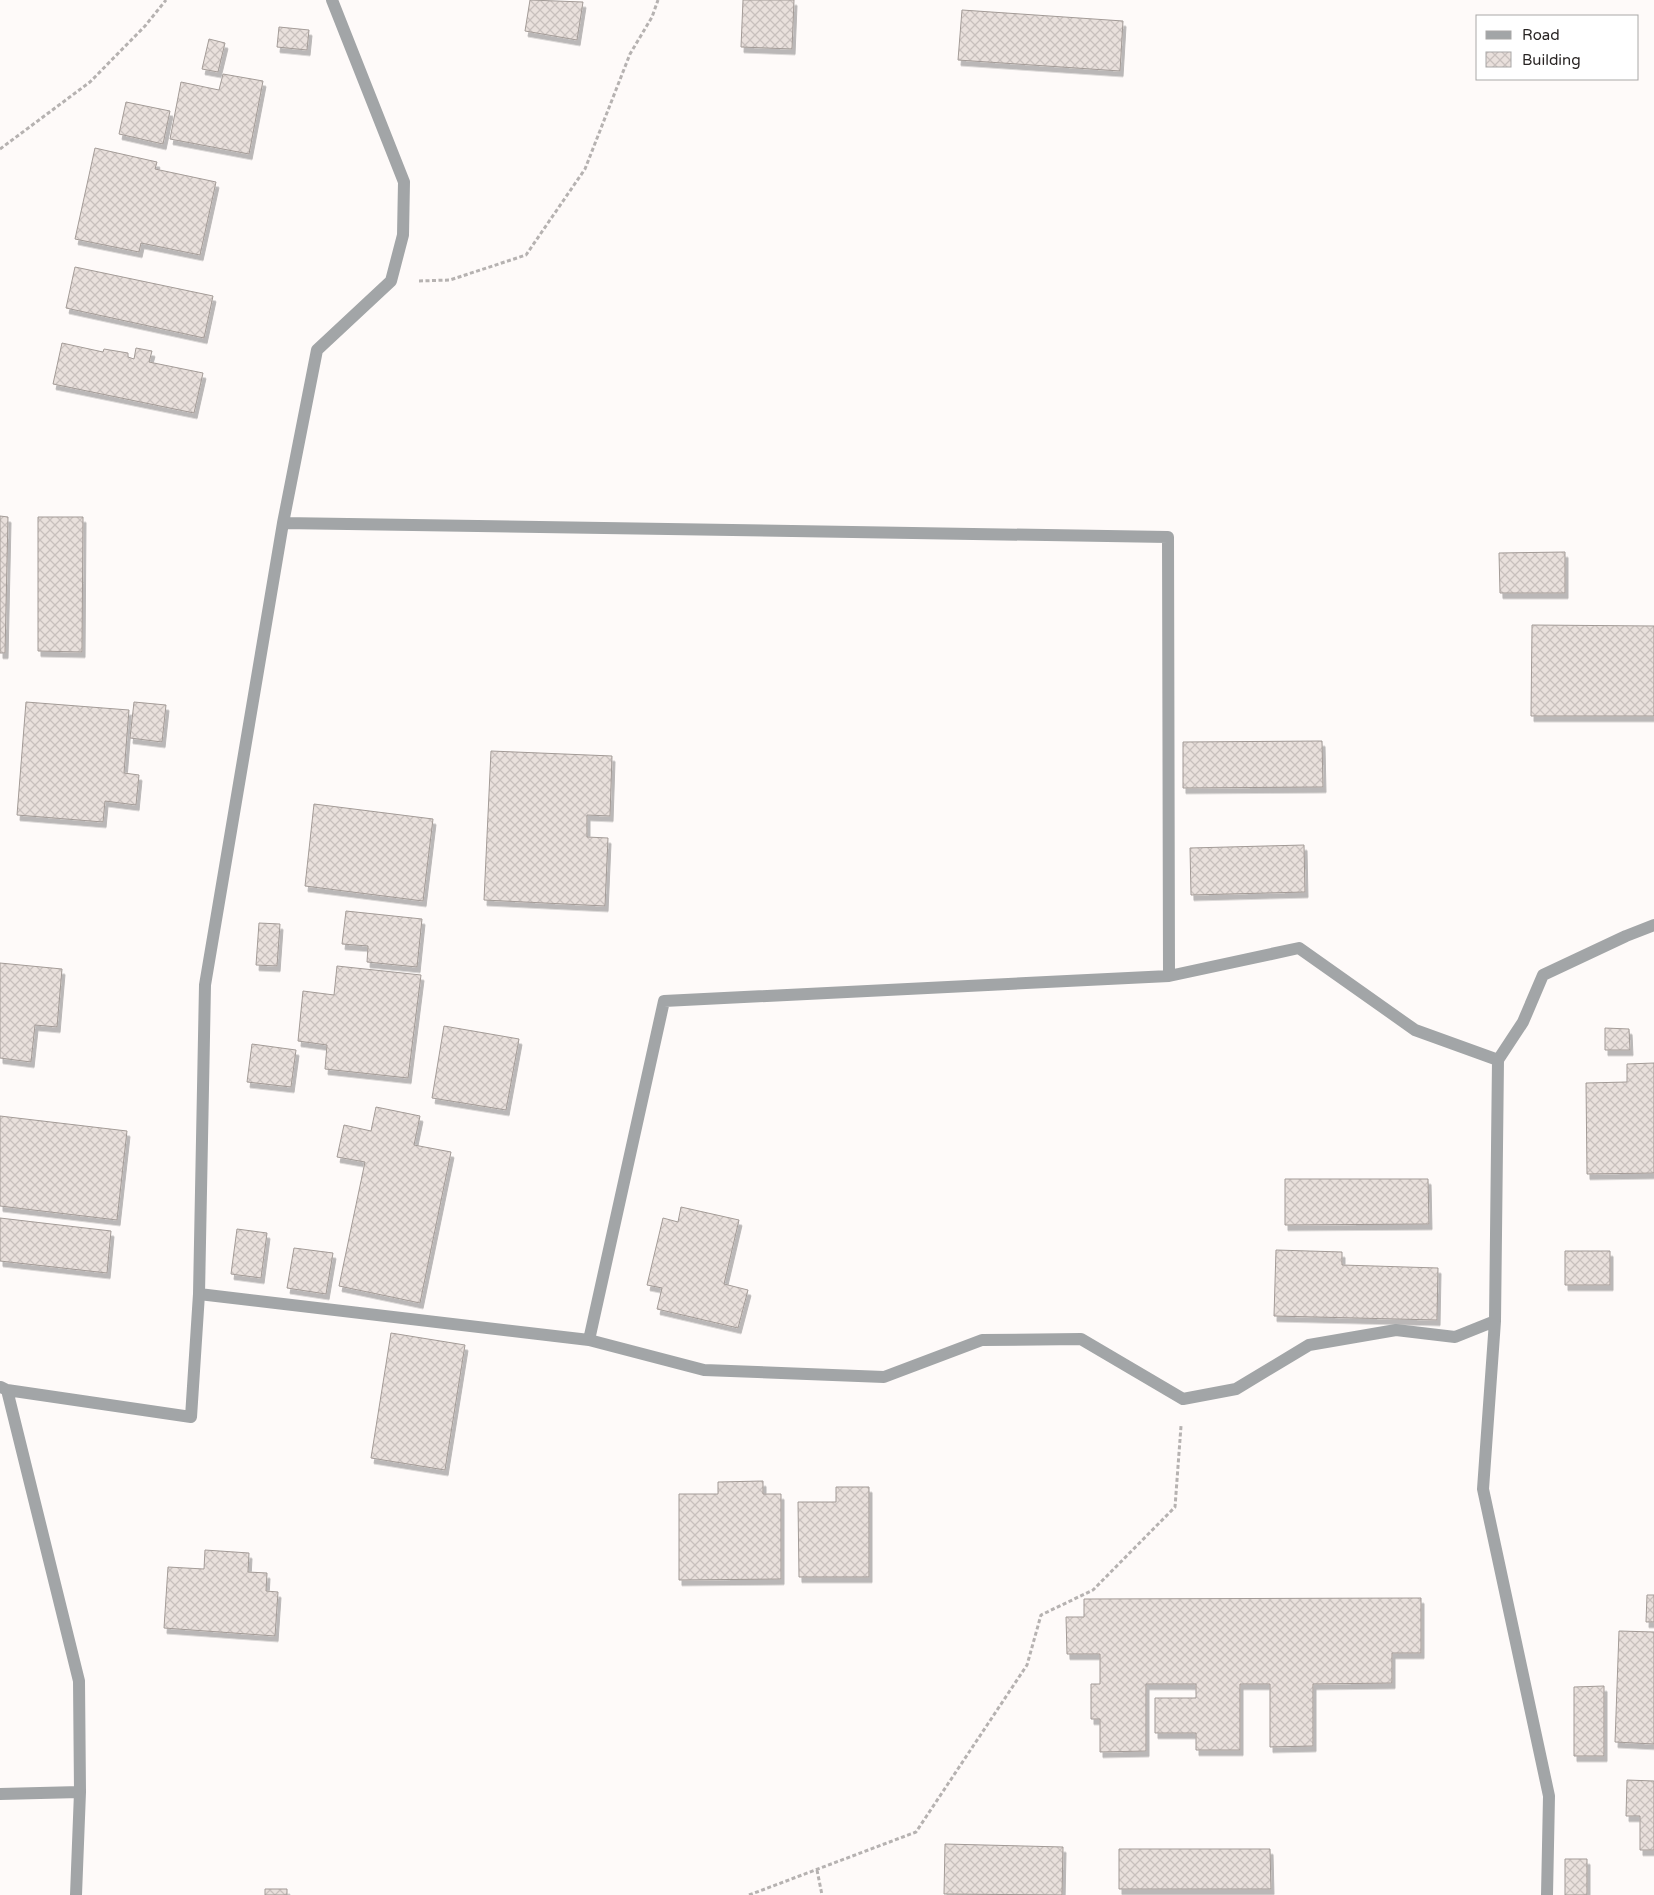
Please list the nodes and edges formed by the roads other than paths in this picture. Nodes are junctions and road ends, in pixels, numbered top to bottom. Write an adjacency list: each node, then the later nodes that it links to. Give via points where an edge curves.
1 (332, 0): 2 (street, via 404,182 403,235 391,281 317,350)
2 (283, 523): 4 (street, via 1168,537); 6 (street, via 204,985)
3 (1654, 925): 5 (street, via 1544,975 1523,1022)
4 (1169, 976): 5 (street, via 1299,948 1415,1030); 8 (street, via 664,1001)
5 (1498, 1060): 7 (street)
6 (200, 1294): 8 (street); 9 (street, via 191,1417)
7 (1495, 1321): 8 (street, via 1455,1337 1396,1330 1309,1345 1236,1390 1183,1399 1081,1340 982,1340 884,1377 704,1370); 13 (street, via 1483,1488 1550,1796)
8 (589, 1340)
9 (3, 1388): 10 (street, via 79,1681)
10 (80, 1792): 11 (street); 12 (street)
11 (0, 1794)
12 (76, 1895)
13 (1547, 1895)

